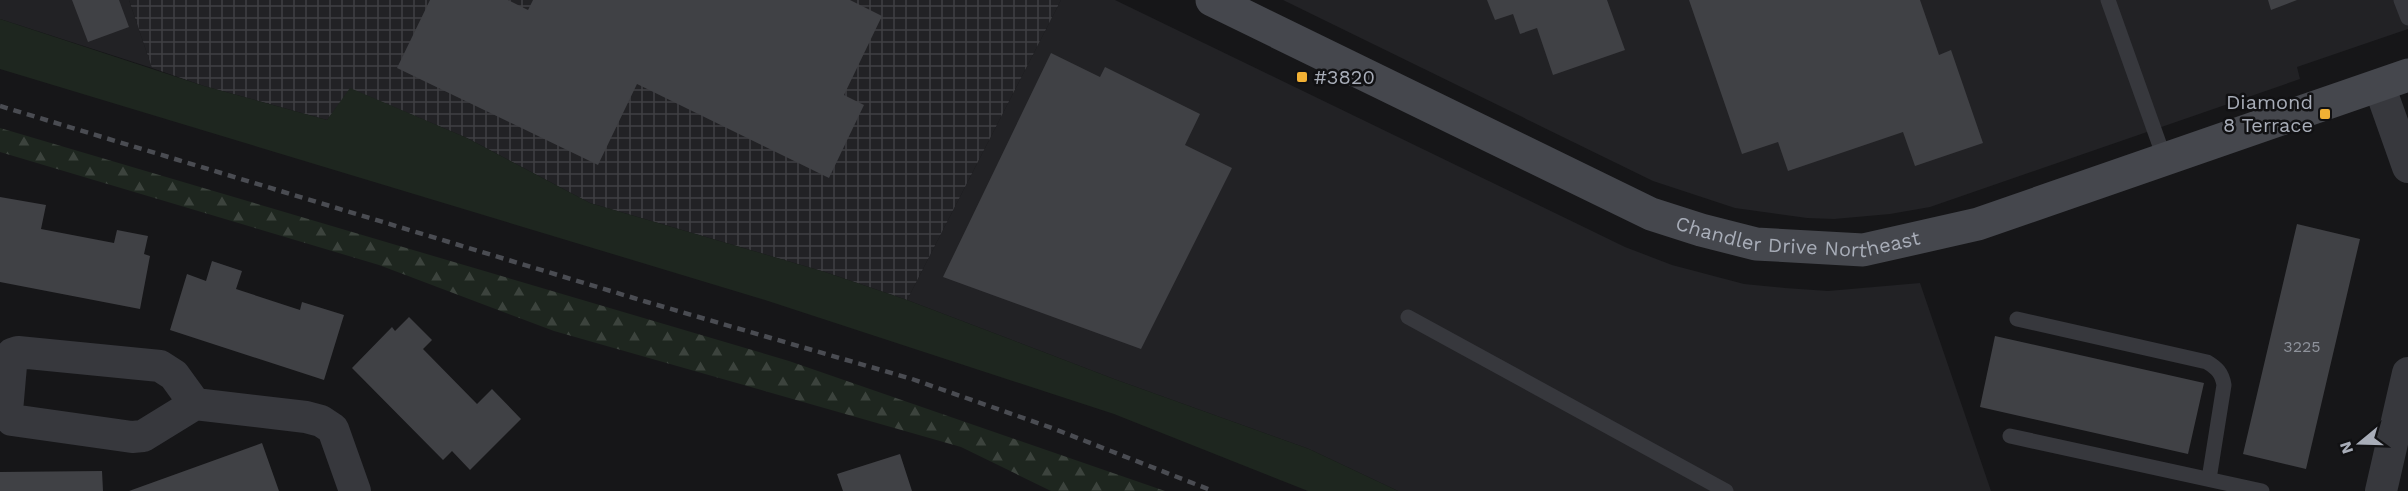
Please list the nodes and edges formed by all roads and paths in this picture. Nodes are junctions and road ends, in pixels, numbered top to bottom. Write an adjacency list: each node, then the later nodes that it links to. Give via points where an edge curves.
1 (1212, 0): 6 (street, Chandler Drive Northeast, via 1651,214 1756,244 1863,250 1917,239 1978,224)
2 (2108, 0): 6 (lane)
3 (2401, 0): 4 (lane)
4 (2408, 18)
5 (2393, 80): 6 (street, Chandler Drive Northeast); 7 (street)
6 (2165, 160)
7 (2408, 167)
8 (1408, 317): 15 (lane)
9 (2017, 319): 13 (lane, via 2215,367 2224,385)
10 (2408, 373): 17 (street)
11 (195, 404): 11 (street, via 174,375 160,366 12,354 7,411 12,420 132,437 143,436); 14 (street, via 321,421 333,429)
12 (2010, 436): 13 (lane)
13 (2209, 479): 16 (lane)
14 (355, 491)
15 (1726, 491)
16 (2262, 491)
17 (2381, 491)

